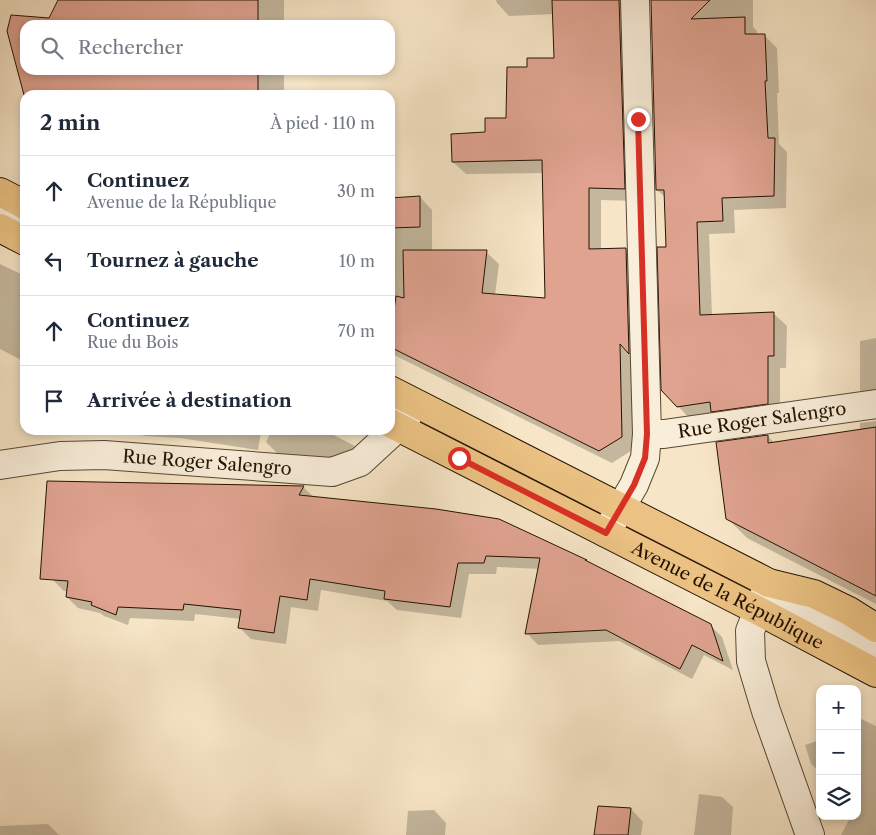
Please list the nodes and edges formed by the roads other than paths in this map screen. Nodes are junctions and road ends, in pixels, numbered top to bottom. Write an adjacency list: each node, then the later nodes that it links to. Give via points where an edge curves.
1 (635, 0): 13 (street)
2 (0, 192): 3 (main road)
3 (20, 202)
4 (20, 220): 5 (street)
5 (0, 222)
6 (0, 228): 7 (main road)
7 (20, 238)
8 (395, 393): 9 (main road, Avenue de la République)
9 (416, 404): 11 (street, Rue Roger Salengro); 16 (main road, Avenue de la République)
10 (876, 404): 13 (street, Rue Roger Salengro)
11 (395, 422)
12 (395, 425): 17 (main road, Avenue de la République)
13 (647, 434): 16 (street, via 645,458)
14 (383, 435): 15 (street, Rue Roger Salengro, via 360,462 332,472 104,454 60,456)
15 (0, 465)
16 (621, 508): 17 (street); 18 (main road, Avenue de la République)
17 (606, 533): 19 (main road, Avenue de la République)
18 (769, 583): 19 (street); 20 (main road, Avenue de la République, via 814,594); 21 (street, via 800,614)
19 (757, 610): 22 (main road, Avenue de la République); 23 (street, via 750,630 751,661)
20 (876, 628)
21 (876, 653)
22 (876, 673)
23 (810, 835)

